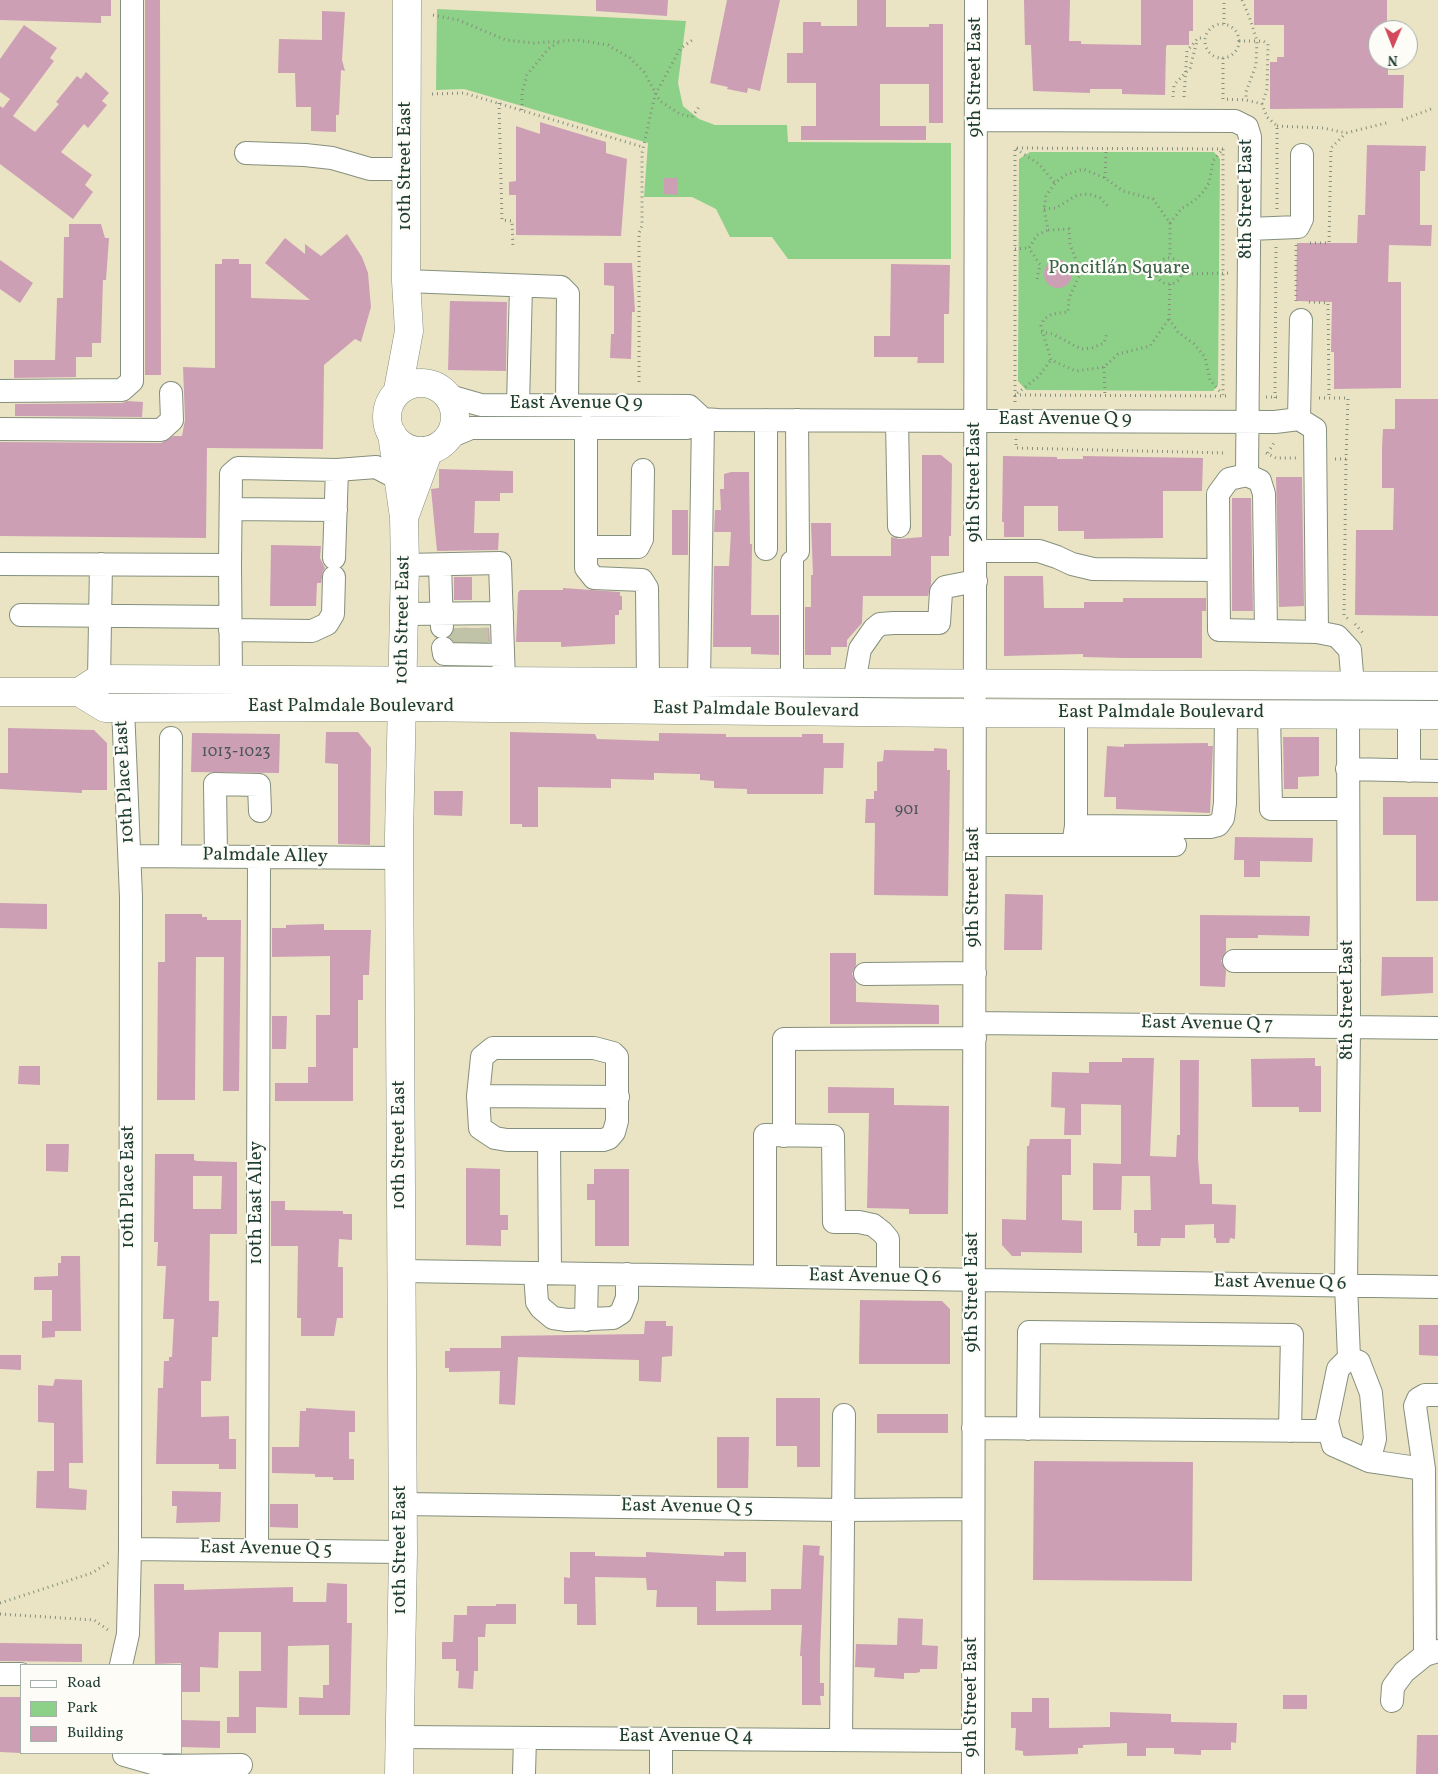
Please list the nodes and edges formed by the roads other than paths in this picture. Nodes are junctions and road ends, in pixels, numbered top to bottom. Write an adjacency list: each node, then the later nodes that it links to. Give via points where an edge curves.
1 (132, 0): 15 (street, via 132,381 122,390)
2 (407, 0): 7 (main road, 10th Street East)
3 (976, 0): 4 (street, 9th Street East)
4 (977, 120): 8 (street, 8th Street East, via 1236,121 1247,127 1250,137); 24 (street, 9th Street East)
5 (246, 153): 7 (street, via 304,155 332,158 370,169)
6 (1302, 156): 8 (street, via 1302,219 1298,227)
7 (406, 169): 9 (main road, 10th Street East)
8 (1249, 229): 25 (street, 8th Street East)
9 (406, 281): 10 (street); 12 (main road, 10th Street East)
10 (521, 286): 17 (street, via 562,287 568,294); 18 (street)
11 (1302, 320): 20 (street)
12 (409, 331): 13 (main road, 10th Street East); 14 (main road, 10th Street East)
13 (398, 390): 14 (main road, via 420,383); 28 (main road, via 388,412)
14 (439, 390): 18 (street, East Avenue Q 9, via 481,404); 29 (main road, via 454,408 455,419)
15 (0, 391)
16 (171, 393): 27 (street, via 172,420 162,430)
17 (567, 404): 18 (street, East Avenue Q 9); 19 (street, East Avenue Q 9, via 689,406)
18 (518, 405)
19 (703, 418): 21 (street, East Avenue Q 9); 26 (street, East Avenue Q 9, via 688,428); 61 (street)
20 (1299, 418): 25 (street, East Avenue Q 9); 54 (street, via 1315,429)
21 (766, 420): 22 (street, East Avenue Q 9); 39 (street)
22 (797, 420): 23 (street, East Avenue Q 9); 62 (street)
23 (897, 421): 24 (street, East Avenue Q 9); 37 (street)
24 (976, 421): 25 (street, East Avenue Q 9); 40 (street, 9th Street East)
25 (1247, 422): 30 (street, 8th Street East)
26 (586, 427): 29 (street, East Avenue Q 9, via 472,428); 38 (street)
27 (0, 429)
28 (392, 434): 29 (main road, via 409,448); 33 (main road, 10th Street East)
29 (438, 444): 36 (main road, 10th Street East)
30 (1247, 464): 46 (street, via 1228,479 1218,494); 53 (street, via 1260,481 1264,494)
31 (337, 470): 33 (street, via 376,468); 34 (street, via 238,468 231,474); 35 (street)
32 (642, 470): 38 (street, via 642,539 638,546)
33 (397, 478): 36 (main road, 10th Street East)
34 (231, 510): 35 (street); 43 (street)
35 (336, 510): 52 (street, via 333,614 327,624 312,631)
36 (404, 517): 45 (main road, 10th Street East)
37 (899, 526)
38 (586, 547): 60 (street, via 586,568 594,578 642,580 647,588)
39 (766, 549)
40 (976, 551): 46 (street, via 1039,552 1094,568); 47 (street, 9th Street East)
41 (0, 564): 42 (street)
42 (101, 564): 43 (street); 51 (street)
43 (230, 565): 52 (street)
44 (440, 565): 45 (street); 48 (street, via 500,563); 55 (street)
45 (405, 566): 49 (main road, 10th Street East)
46 (1218, 570): 53 (street, via 1219,630)
47 (976, 581): 63 (street, via 945,587 941,592 939,623 880,624 874,629 860,649); 65 (street, 9th Street East)
48 (502, 613): 55 (street); 56 (street)
49 (405, 614): 55 (street); 58 (main road, 10th Street East)
50 (22, 615): 51 (street)
51 (102, 615): 52 (street); 64 (street)
52 (230, 624): 57 (street)
53 (1266, 630): 54 (street)
54 (1317, 632): 66 (street, via 1337,636 1350,650)
55 (460, 634): 56 (street); 59 (street)
56 (503, 668): 59 (main road, East Palmdale Boulevard); 60 (main road, East Palmdale Boulevard)
57 (231, 679): 58 (main road, East Palmdale Boulevard); 64 (main road, East Palmdale Boulevard)
58 (404, 679): 59 (main road, East Palmdale Boulevard); 69 (main road, 10th Street East)
59 (459, 681)
60 (648, 681): 61 (main road, East Palmdale Boulevard)
61 (699, 681): 62 (main road, East Palmdale Boulevard)
62 (792, 683): 63 (main road, East Palmdale Boulevard)
63 (854, 684): 65 (main road, East Palmdale Boulevard)
64 (89, 685): 68 (main road, East Palmdale Boulevard); 70 (main road, East Palmdale Boulevard, via 105,708)
65 (977, 685): 66 (main road, East Palmdale Boulevard); 71 (street, 9th Street East)
66 (1353, 686): 67 (main road, East Palmdale Boulevard)
67 (1438, 686)
68 (0, 692)
69 (403, 707): 70 (main road, East Palmdale Boulevard); 71 (main road, East Palmdale Boulevard); 91 (main road, 10th Street East)
70 (123, 708): 87 (street, 10th Place East)
71 (976, 713): 72 (main road, East Palmdale Boulevard); 85 (street, 9th Street East)
72 (1076, 714): 73 (main road, East Palmdale Boulevard); 84 (street)
73 (1226, 714): 74 (main road, East Palmdale Boulevard); 84 (street, via 1223,818 1218,825)
74 (1269, 714): 75 (main road, East Palmdale Boulevard); 82 (street, via 1271,809)
75 (1348, 714): 76 (main road, East Palmdale Boulevard); 79 (street, 8th Street East)
76 (1409, 714): 77 (main road, East Palmdale Boulevard); 80 (street)
77 (1438, 715)
78 (171, 738): 88 (street)
79 (1347, 769): 80 (street); 82 (street, 8th Street East)
80 (1409, 771): 81 (street)
81 (1438, 771)
82 (1347, 809): 93 (street, 8th Street East)
83 (260, 811): 89 (street, via 260,785 216,784)
84 (1074, 836): 85 (street); 86 (street)
85 (976, 845): 95 (street, 9th Street East)
86 (1174, 845)
87 (130, 856): 88 (street, Palmdale Alley); 126 (street, 10th Place East)
88 (170, 856): 89 (street, Palmdale Alley)
89 (216, 856): 90 (street, Palmdale Alley)
90 (259, 857): 91 (street, Palmdale Alley); 127 (street, 10th East Alley)
91 (400, 858): 103 (main road, 10th Street East)
92 (1234, 961): 93 (street)
93 (1349, 961): 96 (street, 8th Street East)
94 (865, 974): 95 (street)
95 (975, 974): 98 (street, 9th Street East)
96 (1349, 1027): 97 (street, East Avenue Q 7); 98 (street, East Avenue Q 7); 110 (street, 8th Street East)
97 (1438, 1028)
98 (975, 1031): 101 (street, East Avenue Q 7, via 784,1039); 109 (street, 9th Street East)
99 (478, 1096): 100 (street); 100 (street, via 482,1057 494,1048 594,1048 613,1052 616,1057); 102 (street, via 479,1123 485,1134 507,1140)
100 (618, 1097): 102 (street, via 617,1121 610,1138)
101 (784, 1136): 107 (street, via 765,1136); 108 (street, via 833,1136 834,1222 859,1222 873,1225 882,1232 888,1239)
102 (548, 1140): 104 (street)
103 (402, 1272): 104 (street, East Avenue Q 6); 122 (main road, 10th Street East)
104 (542, 1273): 105 (street, East Avenue Q 6); 112 (street, via 537,1302 547,1316)
105 (587, 1274): 106 (street, East Avenue Q 6); 112 (street)
106 (627, 1274): 107 (street, East Avenue Q 6); 112 (street, via 627,1298 621,1313 613,1318)
107 (765, 1276): 108 (street, East Avenue Q 6)
108 (888, 1278): 109 (street, East Avenue Q 6)
109 (974, 1280): 110 (street, East Avenue Q 6); 116 (street, 9th Street East)
110 (1346, 1285): 111 (street, East Avenue Q 6); 113 (street, 8th Street East)
111 (1438, 1287)
112 (586, 1320)
113 (1349, 1358): 119 (street, via 1338,1369 1327,1422); 120 (street, via 1359,1362 1371,1393 1375,1439)
114 (1438, 1395): 121 (street, via 1418,1398 1416,1406)
115 (844, 1415): 124 (street)
116 (973, 1428): 117 (street); 123 (street, 9th Street East)
117 (1028, 1428): 118 (street); 118 (street, via 1028,1332 1292,1335)
118 (1290, 1431): 119 (street)
119 (1329, 1431): 120 (street, via 1334,1444)
120 (1369, 1461): 121 (street)
121 (1424, 1469): 125 (street)
122 (402, 1504): 124 (street, East Avenue Q 5); 128 (main road, 10th Street East)
123 (973, 1509): 124 (street, East Avenue Q 5); 138 (street, 9th Street East)
124 (843, 1510): 137 (street)
125 (1432, 1533): 129 (street)
126 (130, 1549): 127 (street, East Avenue Q 5); 130 (street, 10th Place East, via 126,1642)
127 (257, 1550): 128 (street, East Avenue Q 5)
128 (403, 1552): 134 (main road, 10th Street East)
129 (1431, 1653): 133 (street, via 1404,1672 1394,1687)
130 (121, 1664)
131 (0, 1674): 132 (street)
132 (20, 1674)
133 (1392, 1701)
134 (399, 1737): 135 (street, East Avenue Q 4); 142 (main road, 10th Street East)
135 (525, 1738): 136 (street, East Avenue Q 4); 143 (street)
136 (654, 1738): 137 (street, East Avenue Q 4); 144 (street); 145 (street)
137 (841, 1738): 138 (street, East Avenue Q 4)
138 (973, 1741): 146 (street, 9th Street East)
139 (124, 1760): 141 (street)
140 (241, 1765): 141 (street)
141 (154, 1770)
142 (399, 1774)
143 (524, 1774)
144 (647, 1774)
145 (661, 1774)
146 (974, 1774)

